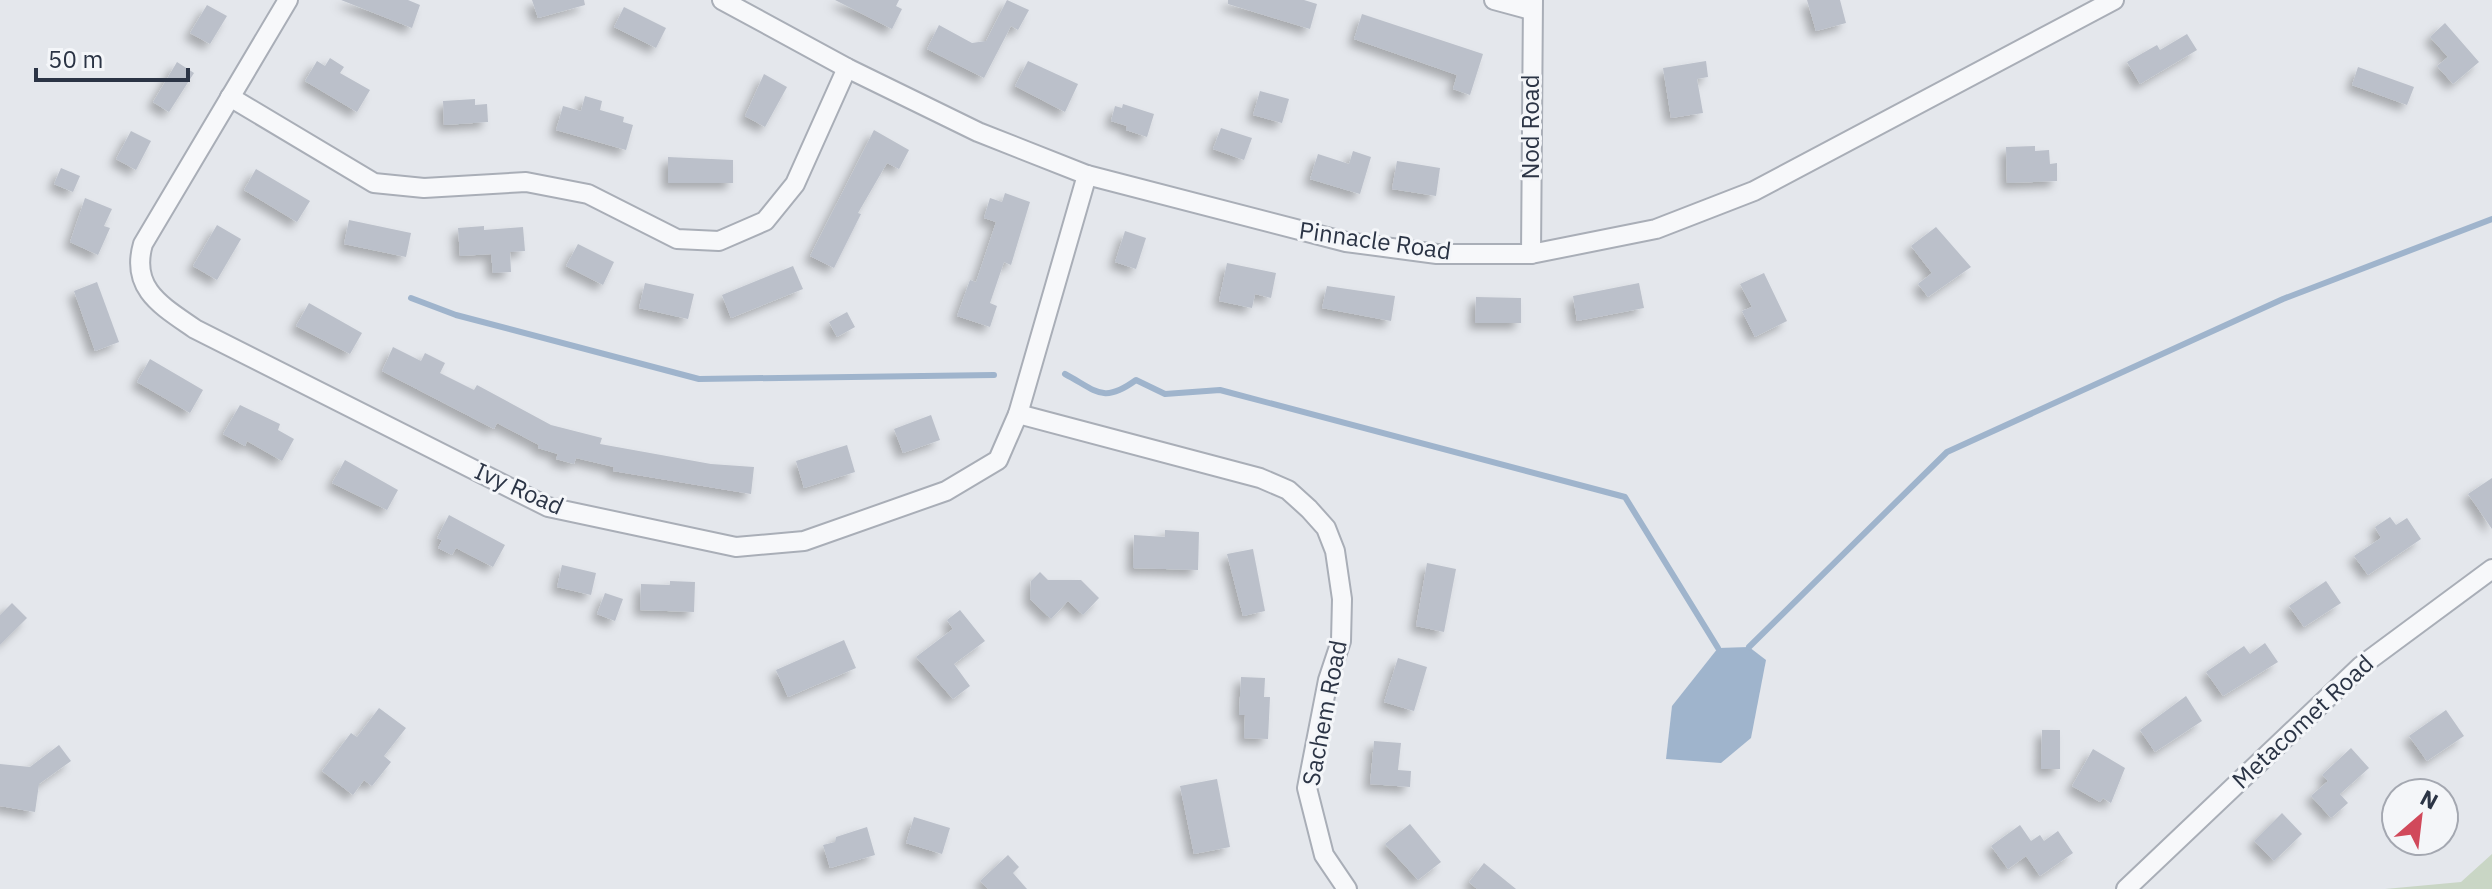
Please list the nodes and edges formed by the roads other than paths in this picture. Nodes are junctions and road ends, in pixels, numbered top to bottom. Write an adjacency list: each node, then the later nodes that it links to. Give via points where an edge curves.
1 (288, 0): 7 (street, Ivy Road)
2 (722, 0): 6 (street, Pinnacle Road)
3 (1494, 0): 5 (street)
4 (2114, 0): 9 (street, Pinnacle Road, via 1754,191 1656,229)
5 (1532, 5): 9 (street, Nod Road)
6 (847, 68): 7 (street, via 795,184 765,221 719,241 677,239 588,194 526,182 424,188 374,183); 8 (street, Pinnacle Road, via 978,132)
7 (230, 97): 10 (street, Ivy Road, via 143,244 140,279 151,294 195,329 548,507 736,547 804,541 946,491 998,460)
8 (1087, 175): 9 (street, Pinnacle Road, via 1346,242 1437,254); 10 (street, Ivy Road)
9 (1531, 254)
10 (1018, 414): 12 (street, Sachem Road, via 1260,478 1288,490 1326,528 1342,599 1341,641 1307,788 1324,855)
11 (2492, 569): 13 (street, Metacomet Road, via 2361,666)
12 (1347, 889)
13 (2126, 889)

